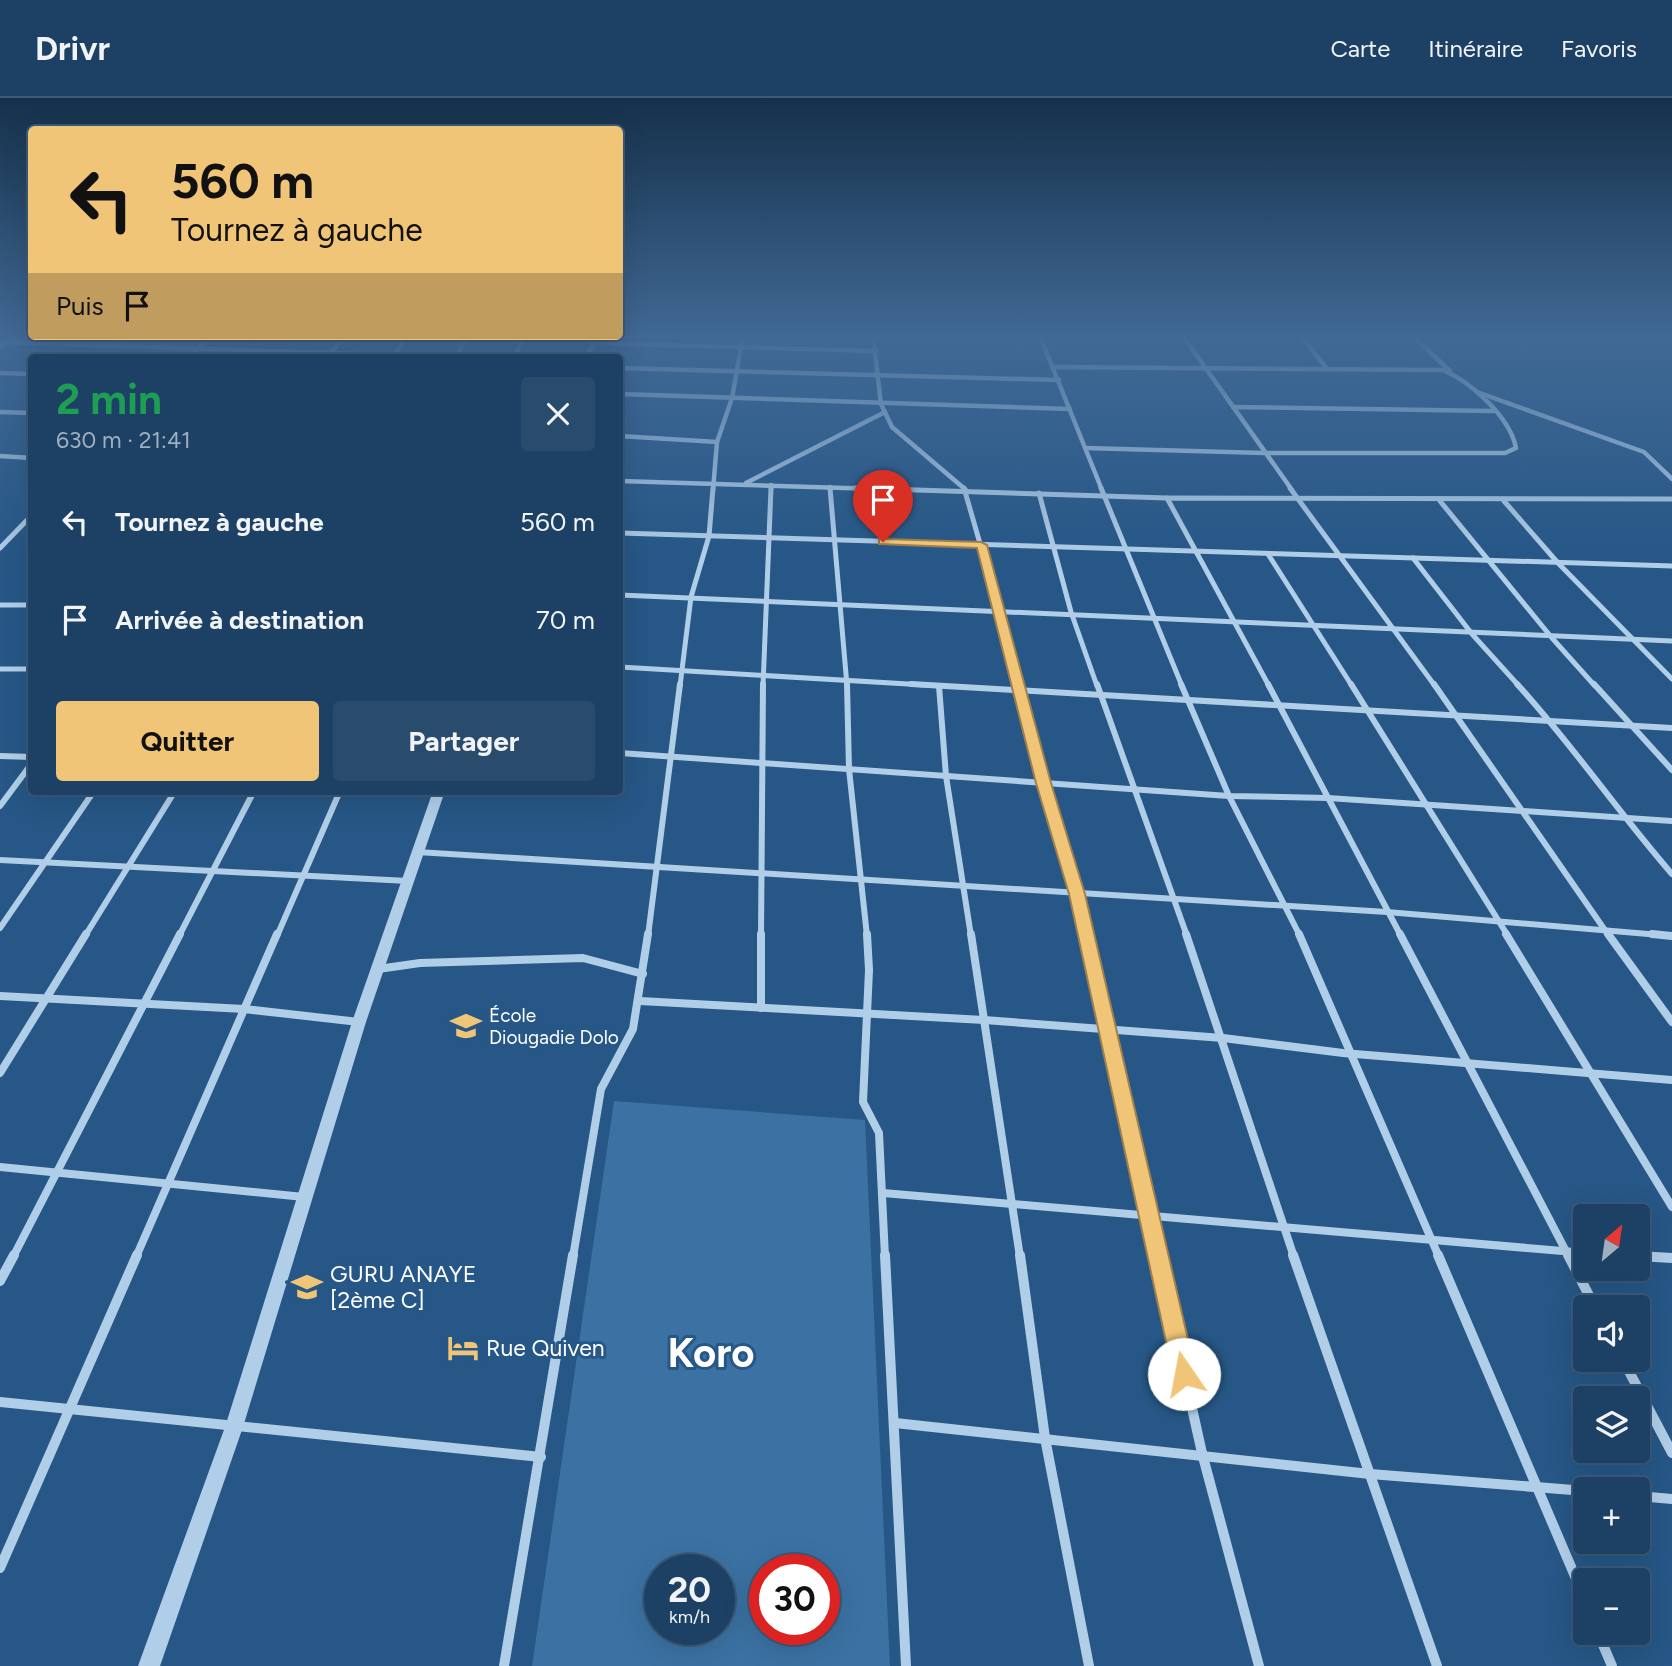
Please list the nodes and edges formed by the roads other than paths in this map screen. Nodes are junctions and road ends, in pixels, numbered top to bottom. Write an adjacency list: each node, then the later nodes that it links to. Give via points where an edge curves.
1 (728, 409): 12 (street)
2 (881, 409): 20 (street)
3 (884, 409): 23 (street, via 892,427)
4 (1070, 409): 13 (street)
5 (1235, 409): 14 (street)
6 (1375, 409): 8 (street)
7 (1524, 409): 17 (street, via 1644,452)
8 (1494, 411): 14 (street, via 1517,442 1511,451)
9 (0, 412): 10 (street)
10 (28, 413)
11 (623, 436): 12 (street)
12 (717, 442): 19 (street)
13 (1086, 448): 14 (street); 25 (street)
14 (1265, 453): 27 (street)
15 (0, 456): 16 (street)
16 (28, 458)
17 (1672, 479)
18 (623, 481): 19 (street)
19 (715, 485): 20 (street); 33 (street)
20 (743, 485): 21 (street)
21 (771, 485): 22 (street); 34 (street)
22 (830, 487): 23 (street); 35 (street)
23 (967, 491): 24 (street); 36 (street)
24 (1039, 493): 25 (street); 38 (street)
25 (1104, 496): 26 (street); 39 (street)
26 (1167, 498): 27 (street); 40 (street)
27 (1298, 499): 29 (street); 42 (street)
28 (1672, 499): 30 (street)
29 (1440, 501): 30 (street); 44 (street)
30 (1504, 501): 45 (street)
31 (28, 519): 37 (street)
32 (623, 533): 33 (street)
33 (709, 536): 34 (street); 48 (street)
34 (767, 538): 35 (street); 49 (street)
35 (834, 540): 36 (street); 50 (street)
36 (981, 545): 38 (street); 53 (street)
37 (0, 548)
38 (1054, 548): 39 (street); 54 (street)
39 (1125, 550): 40 (street); 55 (street)
40 (1197, 552): 41 (street); 56 (street)
41 (1268, 554): 42 (street); 57 (street)
42 (1338, 556): 43 (street); 58 (street)
43 (1413, 558): 44 (street); 59 (street)
44 (1489, 560): 45 (street); 60 (street)
45 (1558, 563): 46 (street); 61 (street)
46 (1672, 566)
47 (623, 595): 48 (street)
48 (691, 597): 49 (street); 65 (street)
49 (766, 600): 50 (street); 67 (street)
50 (840, 603): 53 (street); 68 (street)
51 (0, 605): 52 (street)
52 (28, 605)
53 (998, 611): 54 (street); 71 (street)
54 (1071, 612): 55 (street); 72 (street)
55 (1152, 615): 56 (street); 73 (street)
56 (1233, 619): 57 (street); 74 (street)
57 (1311, 624): 58 (street); 75 (street)
58 (1393, 629): 59 (street); 76 (street)
59 (1472, 634): 60 (street); 77 (street)
60 (1552, 638): 61 (street); 78 (street)
61 (1632, 640): 62 (street); 69 (street)
62 (1672, 641)
63 (623, 667): 65 (street)
64 (0, 669): 66 (street)
65 (682, 669): 67 (street); 82 (street)
66 (28, 670)
67 (763, 675): 68 (street); 84 (street)
68 (847, 680): 70 (street); 86 (street)
69 (1672, 680)
70 (939, 686): 71 (street); 88 (street)
71 (1022, 691): 72 (street); 89 (street)
72 (1102, 695): 73 (street); 90 (street)
73 (1188, 699): 74 (street); 96 (street)
74 (1279, 703): 75 (street); 97 (street)
75 (1365, 708): 76 (street); 99 (street)
76 (1457, 715): 77 (street); 100 (street)
77 (1550, 720): 78 (street); 101 (street)
78 (1631, 725): 79 (street); 87 (street)
79 (1672, 728)
80 (623, 752): 82 (street)
81 (0, 756): 83 (street)
82 (670, 756): 84 (street); 106 (street)
83 (28, 757)
84 (764, 762): 86 (street); 109 (street)
85 (28, 768): 98 (street)
86 (849, 769): 88 (street); 112 (street)
87 (1672, 770)
88 (946, 776): 89 (street); 114 (street)
89 (1044, 783): 90 (street); 115 (street)
90 (1136, 789): 96 (street); 116 (street)
91 (91, 795): 105 (street)
92 (173, 795): 107 (street)
93 (252, 795): 108 (street)
94 (338, 795): 111 (street)
95 (438, 795): 103 (street)
96 (1229, 796): 97 (street); 117 (street)
97 (1328, 798): 99 (street); 118 (street)
98 (0, 806)
99 (1428, 806): 100 (street); 119 (street)
100 (1521, 810): 101 (street); 121 (street)
101 (1623, 818): 102 (street); 110 (street)
102 (1672, 821)
103 (417, 852): 106 (street); 113 (street)
104 (0, 860): 105 (street)
105 (46, 863): 107 (street); 120 (street)
106 (657, 865): 109 (street); 124 (street)
107 (130, 868): 108 (street); 126 (street)
108 (211, 872): 111 (street); 128 (street)
109 (761, 872): 112 (street); 129 (street)
110 (1672, 874)
111 (302, 876): 113 (street); 130 (street)
112 (863, 879): 114 (street); 131 (street)
113 (408, 881): 123 (street)
114 (964, 887): 115 (street); 132 (street)
115 (1077, 894): 116 (street); 135 (street)
116 (1175, 900): 117 (street); 136 (street)
117 (1287, 907): 118 (street); 137 (street)
118 (1387, 912): 119 (street); 138 (street)
119 (1497, 922): 121 (street); 140 (street)
120 (0, 928)
121 (1606, 932): 122 (street); 134 (street)
122 (1672, 936)
123 (377, 969): 124 (street, via 420,963 583,958); 133 (street)
124 (643, 974): 127 (street)
125 (0, 996): 126 (street)
126 (43, 999): 128 (street); 139 (street)
127 (640, 1001): 129 (street); 166 (street, via 633,1029 601,1089)
128 (142, 1006): 130 (street); 143 (street)
129 (761, 1008): 131 (street)
130 (244, 1009): 133 (street); 144 (street)
131 (869, 1013): 132 (street); 145 (street, via 863,1102 879,1133)
132 (984, 1020): 135 (street); 147 (street)
133 (359, 1022): 146 (street)
134 (1672, 1022)
135 (1108, 1032): 136 (street); 149 (street)
136 (1223, 1038): 137 (street); 150 (street)
137 (1352, 1054): 138 (street); 151 (street)
138 (1466, 1062): 140 (street); 152 (street)
139 (0, 1073)
140 (1593, 1074): 141 (street); 148 (street)
141 (1672, 1080)
142 (0, 1167): 143 (street)
143 (57, 1171): 144 (street); 156 (street)
144 (166, 1185): 146 (street); 160 (street)
145 (883, 1193): 147 (street); 161 (street)
146 (305, 1197): 162 (street)
147 (1013, 1205): 149 (street); 163 (street)
148 (1672, 1207)
149 (1149, 1214): 150 (street); 164 (street)
150 (1284, 1228): 151 (street); 167 (street)
151 (1431, 1240): 152 (street); 168 (street)
152 (1566, 1252): 153 (street); 157 (street)
153 (1573, 1252)
154 (1650, 1257): 155 (street)
155 (1672, 1258)
156 (0, 1282)
157 (1589, 1295)
158 (1629, 1372): 165 (street)
159 (0, 1402): 160 (street)
160 (70, 1411): 162 (street); 172 (street)
161 (895, 1423): 163 (street); 177 (street)
162 (234, 1427): 166 (street); 175 (street)
163 (1045, 1438): 164 (street); 178 (street)
164 (1202, 1453): 167 (street); 179 (street)
165 (1672, 1453)
166 (541, 1457): 176 (street)
167 (1370, 1474): 168 (street); 180 (street)
168 (1538, 1487): 169 (street); 173 (street)
169 (1573, 1490)
170 (1650, 1497): 171 (street)
171 (1672, 1499)
172 (0, 1568)
173 (1573, 1571)
174 (1603, 1645): 181 (street)
175 (149, 1666)
176 (504, 1666)
177 (906, 1666)
178 (1089, 1666)
179 (1259, 1666)
180 (1437, 1666)
181 (1612, 1666)

